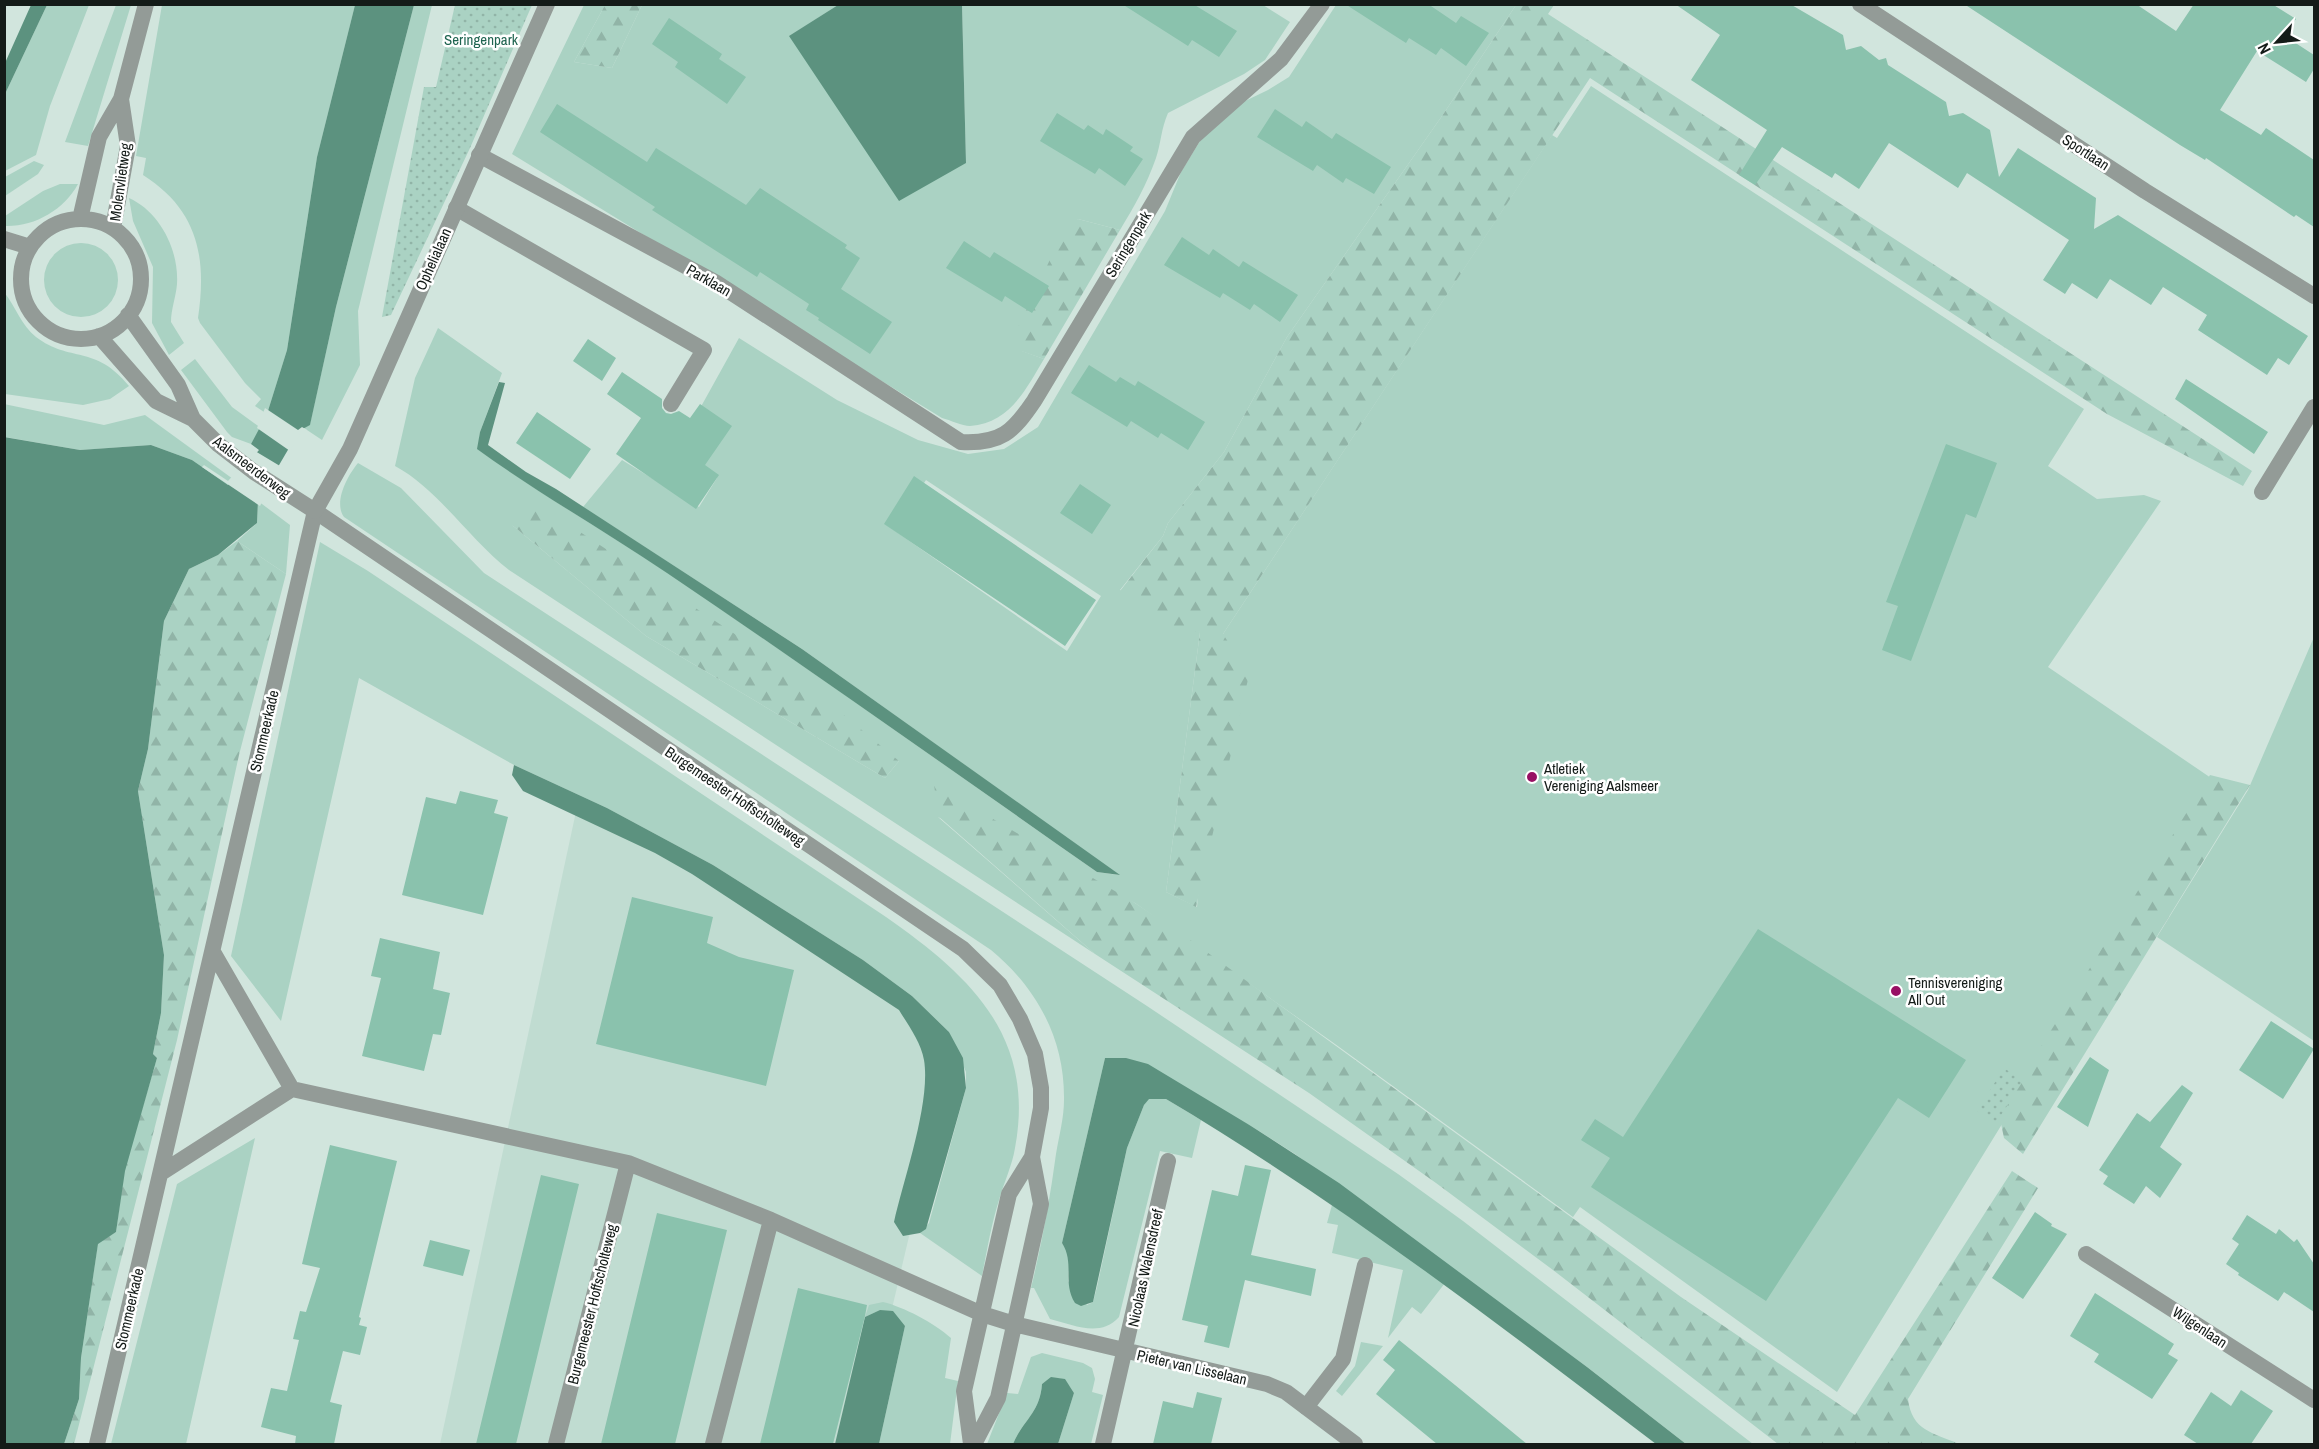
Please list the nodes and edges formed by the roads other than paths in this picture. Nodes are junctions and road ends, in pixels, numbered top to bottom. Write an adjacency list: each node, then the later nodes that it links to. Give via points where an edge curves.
1 (146, 4): 5 (street, Molenvlietweg)
2 (547, 4): 6 (street, Ophelialaan)
3 (1322, 4): 20 (street, Seringenpark, via 1281,59 1193,137 1022,419 1002,438 982,443 962,442)
4 (1860, 4): 14 (street, Sportlaan, via 2145,191)
5 (121, 99): 8 (street, Molenvlietweg, via 99,137); 9 (street, Molenvlietweg, via 128,146)
6 (479, 155): 7 (street, Ophelialaan); 20 (street, Parklaan, via 715,282)
7 (456, 208): 17 (street, via 704,350); 22 (street, Ophelialaan, via 350,449)
8 (80, 219): 9 (street); 11 (street, via 51,226)
9 (113, 228): 15 (street, via 132,249 140,275 140,290)
10 (4, 239): 11 (street)
11 (30, 247): 13 (street)
12 (4, 270): 13 (street)
13 (21, 276): 16 (street, via 28,308 45,326 67,337)
14 (2314, 296)
15 (128, 315): 16 (street); 19 (street, Aalsmeerderweg, via 178,384)
16 (99, 336): 19 (street, Aalsmeerderweg, via 156,401)
17 (671, 404)
18 (2314, 407): 21 (street)
19 (193, 419): 22 (street, Aalsmeerderweg, via 219,445)
20 (930, 422)
21 (2262, 492)
22 (315, 511): 23 (street, Stommeerkade); 25 (street, Burgemeester Hoffscholteweg, via 963,950 1000,985 1035,1054 1041,1108)
23 (213, 952): 24 (street); 28 (street, Stommeerkade)
24 (292, 1089): 27 (street); 28 (street)
25 (1032, 1157): 32 (street, Burgemeester Hoffscholteweg, via 1009,1194); 33 (street, Burgemeester Hoffscholteweg, via 1041,1204)
26 (1168, 1161): 34 (street, Nicolaas Walensdreef)
27 (628, 1163): 29 (street); 38 (street, Burgemeester Hoffscholteweg)
28 (161, 1173): 37 (street, Stommeerkade)
29 (771, 1220): 32 (street); 39 (street)
30 (2086, 1254): 35 (street, Wilgenlaan)
31 (1365, 1265): 36 (street, via 1343,1359)
32 (982, 1314): 33 (street); 40 (street, Burgemeester Hoffscholteweg, via 964,1391)
33 (1014, 1324): 34 (street, Pieter van Lisselaan); 40 (street, Burgemeester Hoffscholteweg, via 998,1398)
34 (1126, 1352): 36 (street, Pieter van Lisselaan, via 1267,1384); 41 (street, Nicolaas Walensdreef)
35 (2314, 1400)
36 (1306, 1407): 42 (street, Pieter van Lisselaan)
37 (97, 1444)
38 (556, 1444)
39 (713, 1444)
40 (972, 1444)
41 (1103, 1444)
42 (1355, 1444)

